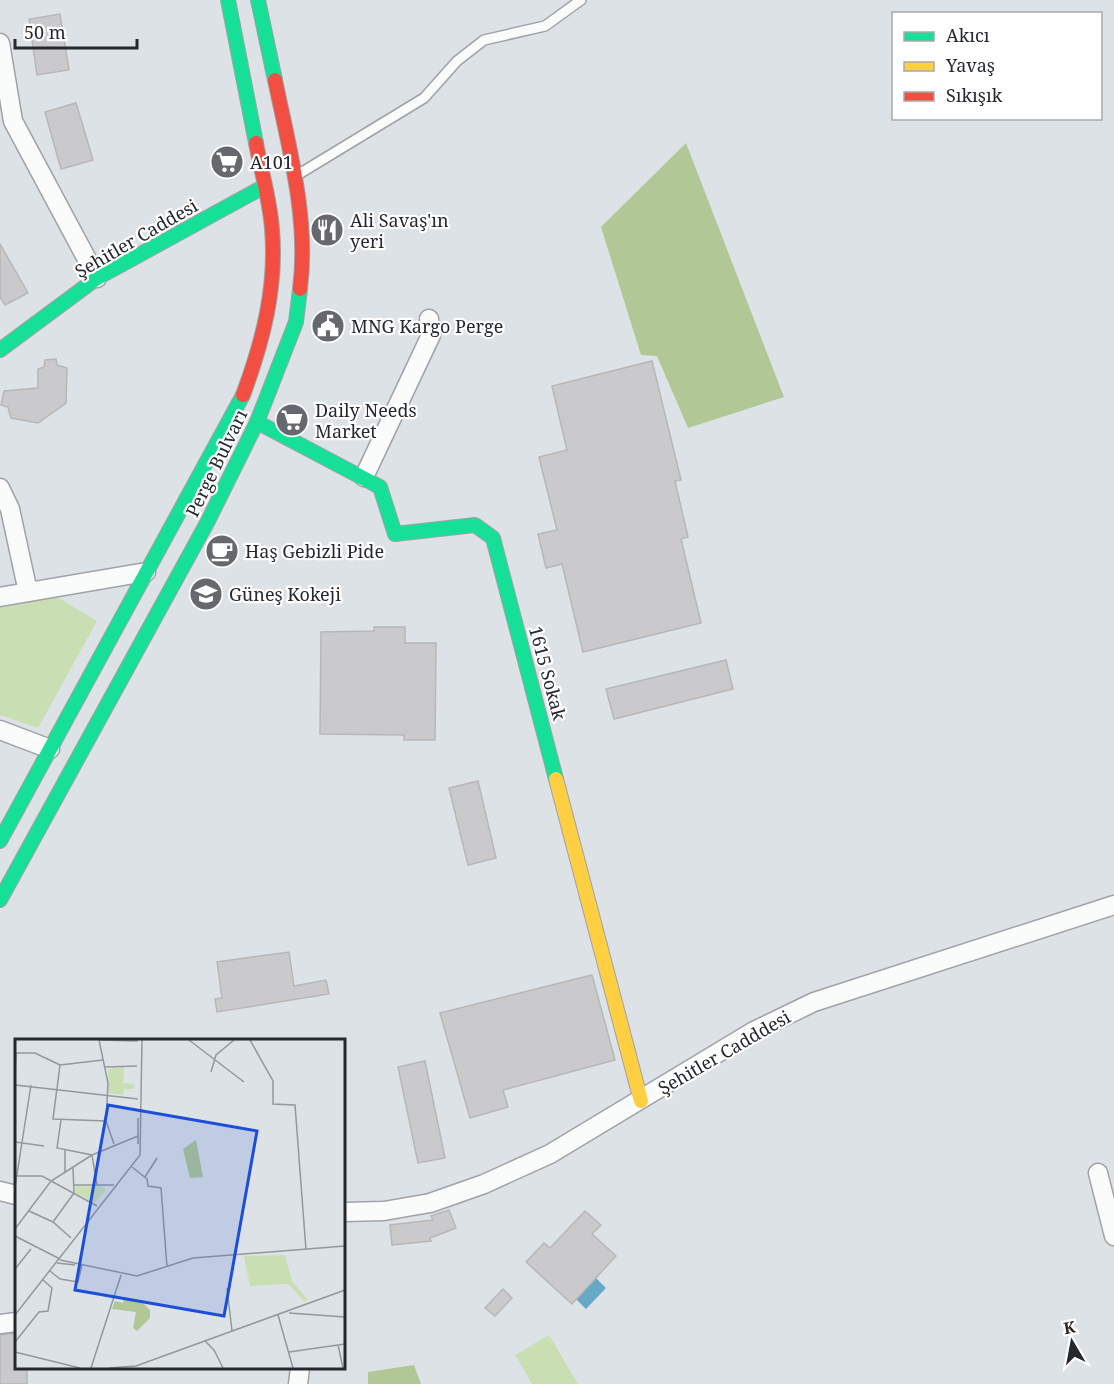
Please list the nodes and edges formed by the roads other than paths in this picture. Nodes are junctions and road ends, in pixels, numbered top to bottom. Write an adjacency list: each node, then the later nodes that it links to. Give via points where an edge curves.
1 (228, 0): 7 (main road, Perge Bulvarı)
2 (258, 0): 6 (main road, Perge Bulvarı)
3 (581, 0): 6 (lane, via 545,26 484,40 457,61 424,98)
4 (0, 43): 5 (street)
5 (7, 122): 8 (street)
6 (295, 177): 11 (main road, Perge Bulvarı, via 304,260 296,322)
7 (265, 186): 8 (main road, Şehitler Caddesi); 14 (main road, Perge Bulvarı, via 275,263 271,309 261,347 239,405)
8 (97, 278): 10 (main road, Şehitler Caddesi)
9 (429, 319): 12 (street, via 431,335)
10 (0, 350)
11 (257, 422): 12 (main road, 1615 Sokak); 20 (main road, Perge Bulvarı, via 208,521)
12 (364, 477): 22 (main road, 1615 Sokak, via 380,487 395,534 475,525 494,538)
13 (0, 488): 15 (street, via 10,509)
14 (146, 572): 15 (street); 18 (main road, Perge Bulvarı)
15 (28, 592): 16 (street)
16 (0, 597)
17 (0, 730): 18 (street)
18 (50, 749): 19 (main road, Perge Bulvarı)
19 (0, 842)
20 (0, 900)
21 (1114, 905): 22 (street, Şehitler Cadddesi, via 814,1002 754,1031)
22 (641, 1101): 28 (street, Şehitler Cadddesi, via 550,1154 484,1184 430,1203 384,1211)
23 (1098, 1173): 29 (street)
24 (0, 1192): 25 (street)
25 (15, 1196)
26 (15, 1196): 27 (street)
27 (0, 1199)
28 (345, 1212)
29 (1114, 1236)
30 (15, 1322): 31 (street)
31 (0, 1324)
32 (300, 1369): 33 (street)
33 (298, 1384)

